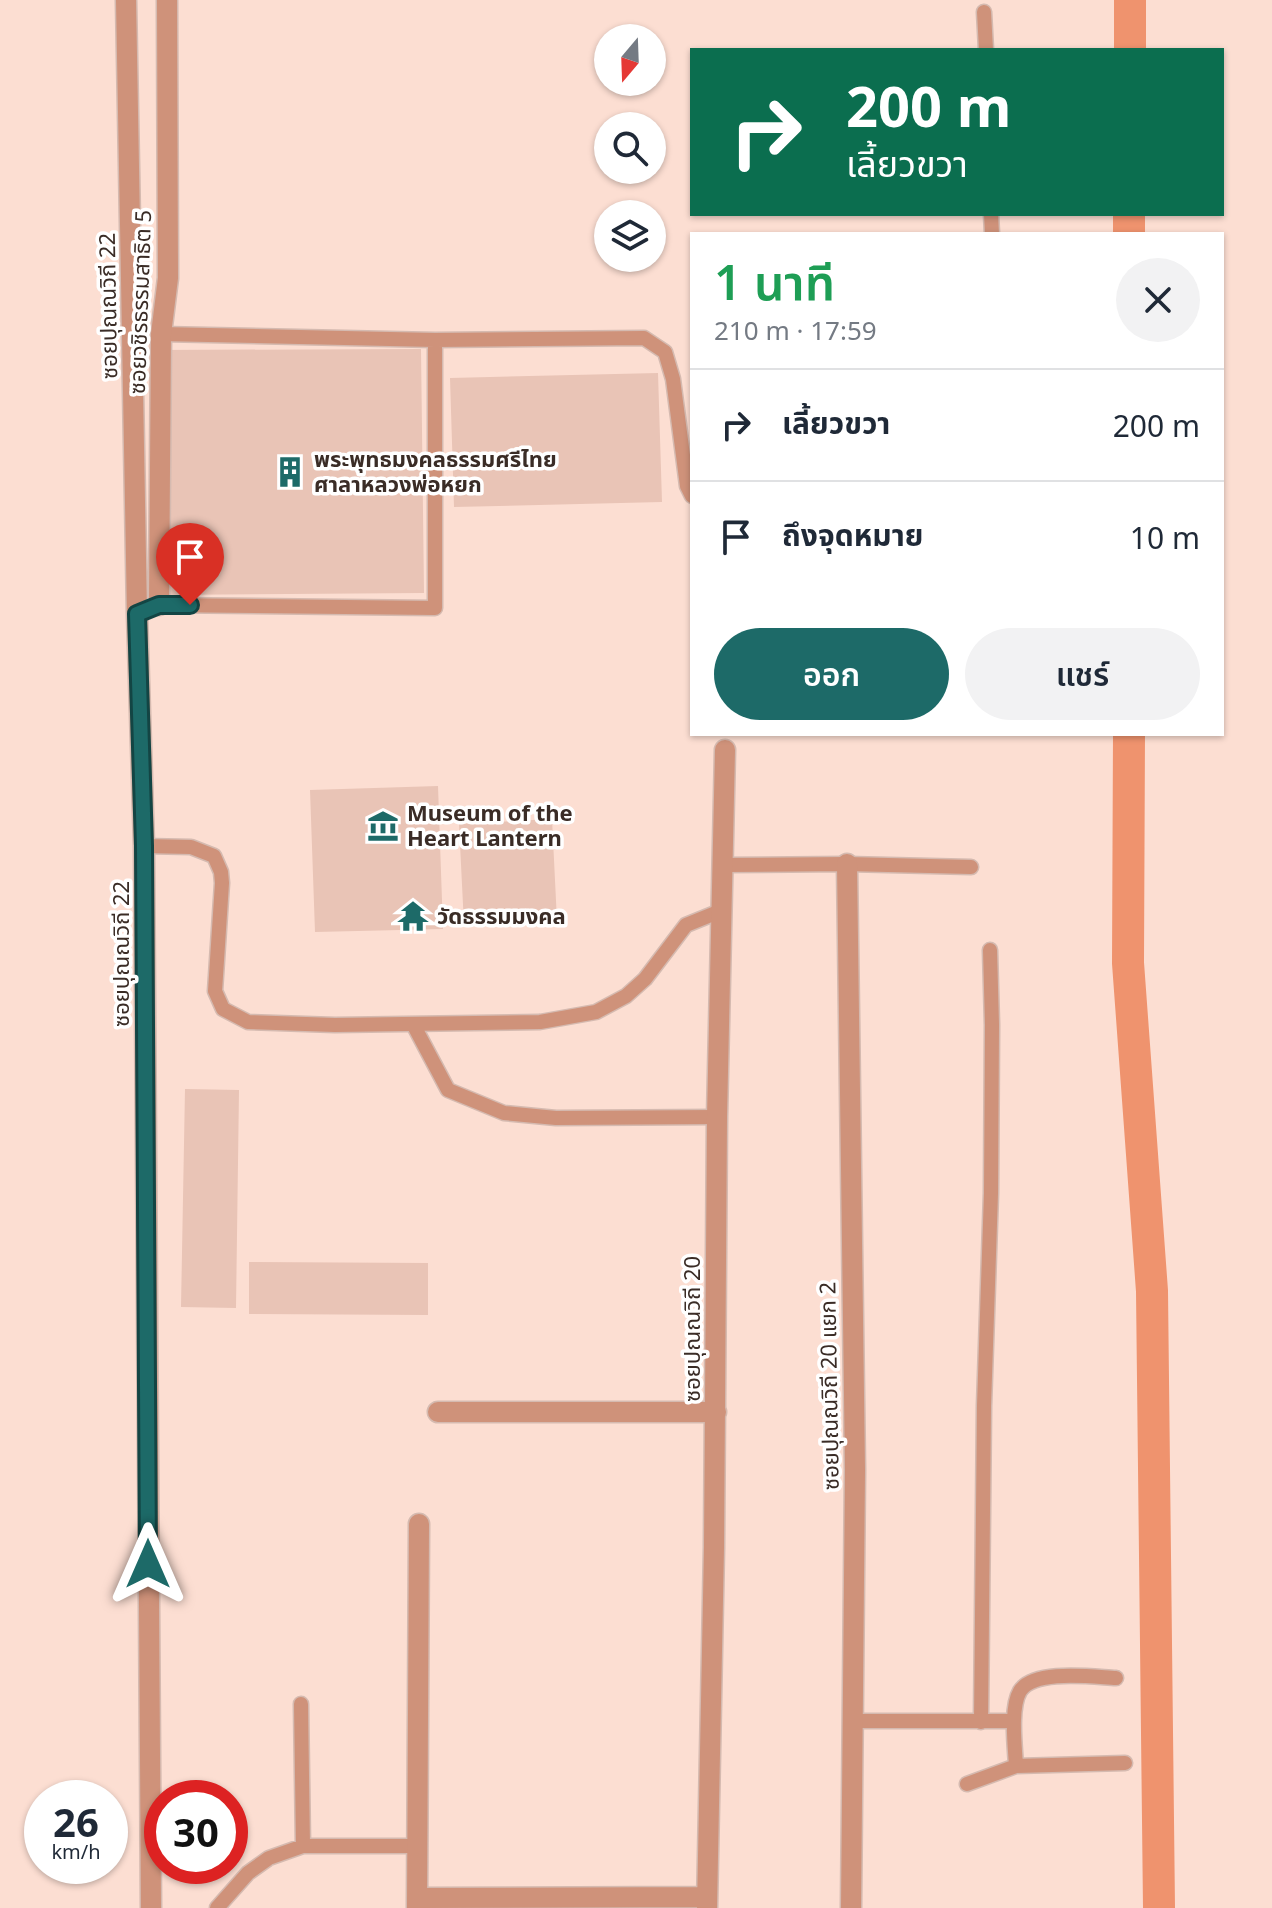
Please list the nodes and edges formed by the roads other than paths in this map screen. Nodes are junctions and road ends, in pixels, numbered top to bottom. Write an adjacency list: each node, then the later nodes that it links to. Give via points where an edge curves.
1 (126, 0): 9 (street, ซอยปุณณวิถี 22)
2 (167, 0): 5 (street, ซอยวชิรธรรมสาธิต 5, via 168,278)
3 (984, 12): 4 (lane)
4 (986, 48)
5 (161, 334): 6 (lane); 8 (street, ซอยวชิรธรรมสาธิต 5)
6 (435, 340): 7 (lane, via 644,338 665,352); 8 (lane, via 435,608)
7 (690, 492)
8 (159, 605): 9 (lane)
9 (137, 614): 11 (street, ซอยปุณณวิถี 22)
10 (725, 742): 13 (street, ซอยปุณณวิถี 20)
11 (144, 846): 17 (lane, via 191,847 214,856 222,883 215,991 223,1009 248,1022); 34 (street, ซอยปุณณวิถี 22)
12 (847, 864): 13 (lane); 14 (lane); 24 (street, ซอยปุณณวิถี 20 แยก 2)
13 (723, 865): 15 (street, ซอยปุณณวิถี 20)
14 (971, 867)
15 (723, 910): 17 (lane, via 686,925 645,979 596,1012 540,1022); 18 (street, ซอยปุณณวิถี 20)
16 (990, 950): 26 (lane)
17 (413, 1024): 18 (lane, via 448,1090 504,1113 556,1118)
18 (717, 1117): 20 (street, ซอยปุณณวิถี 20)
19 (438, 1412): 20 (street)
20 (716, 1412): 32 (street, ซอยปุณณวิถี 20)
21 (419, 1524): 31 (street)
22 (1116, 1678): 25 (lane, via 1049,1677 1029,1682 1019,1692)
23 (301, 1704): 30 (lane)
24 (854, 1721): 26 (lane); 36 (street, ซอยปุณณวิถี 20 แยก 2)
25 (1014, 1721): 26 (lane); 28 (lane)
26 (981, 1722)
27 (1125, 1763): 28 (lane)
28 (1016, 1766): 29 (lane)
29 (967, 1784)
30 (303, 1846): 31 (lane); 35 (lane, via 269,1858 248,1873)
31 (418, 1846): 33 (street)
32 (707, 1902): 33 (street)
33 (417, 1903)
34 (151, 1908)
35 (217, 1908)
36 (851, 1908)

